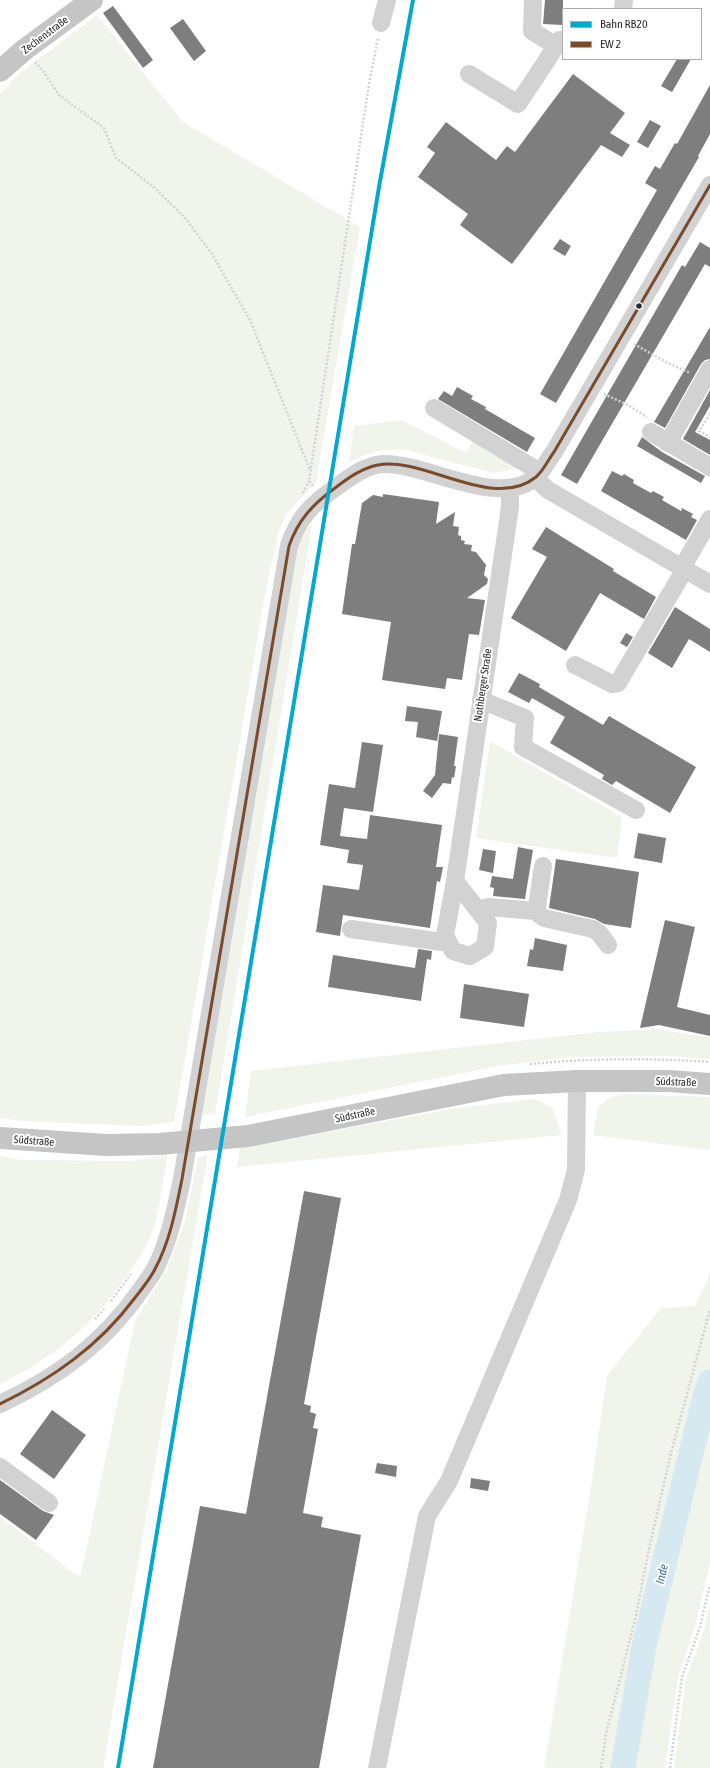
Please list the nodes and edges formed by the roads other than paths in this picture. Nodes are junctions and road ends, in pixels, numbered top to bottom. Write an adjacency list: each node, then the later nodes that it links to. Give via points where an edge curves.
1 (92, 0): 6 (main road, Zechenstraße)
2 (387, 0): 4 (street)
3 (533, 0): 5 (street, via 532,31)
4 (381, 23)
5 (560, 43): 7 (street, via 518,104)
6 (2, 66)
7 (469, 74)
8 (710, 185): 9 (street)
9 (704, 210): 15 (street, via 622,336)
10 (707, 375): 13 (street)
11 (434, 408): 15 (street)
12 (651, 432): 13 (street)
13 (668, 443): 14 (street)
14 (710, 467)
15 (538, 475): 16 (street); 18 (street, via 548,490)
16 (510, 489): 21 (street, Nothberger Straße, via 510,507); 33 (street, via 486,488 403,466 382,464 360,470 323,496 305,513 294,530 173,1221 155,1268 126,1311 98,1341 68,1366 30,1390)
17 (710, 520): 18 (street)
18 (683, 568): 19 (street); 20 (street, via 618,683 612,684)
19 (710, 584)
20 (575, 665)
21 (481, 700): 22 (street, via 525,718 523,747); 24 (street, Nothberger Straße)
22 (636, 810)
23 (543, 866): 26 (street)
24 (454, 881): 25 (street); 28 (street, Nothberger Straße, via 445,935)
25 (478, 910): 26 (street, via 489,907); 28 (street, via 488,923 485,947 470,956 453,951)
26 (535, 912): 29 (street, via 544,918 593,929)
27 (351, 929): 28 (street)
28 (449, 943)
29 (608, 945)
30 (578, 1081): 31 (main road, Südstraße, via 668,1081); 32 (main road, Südstraße, via 504,1085 248,1136 159,1144 106,1145); 36 (street, via 576,1170 568,1200 449,1482 427,1516)
31 (710, 1084)
32 (0, 1138)
33 (0, 1404)
34 (0, 1466): 35 (street)
35 (49, 1503)
36 (377, 1768)

